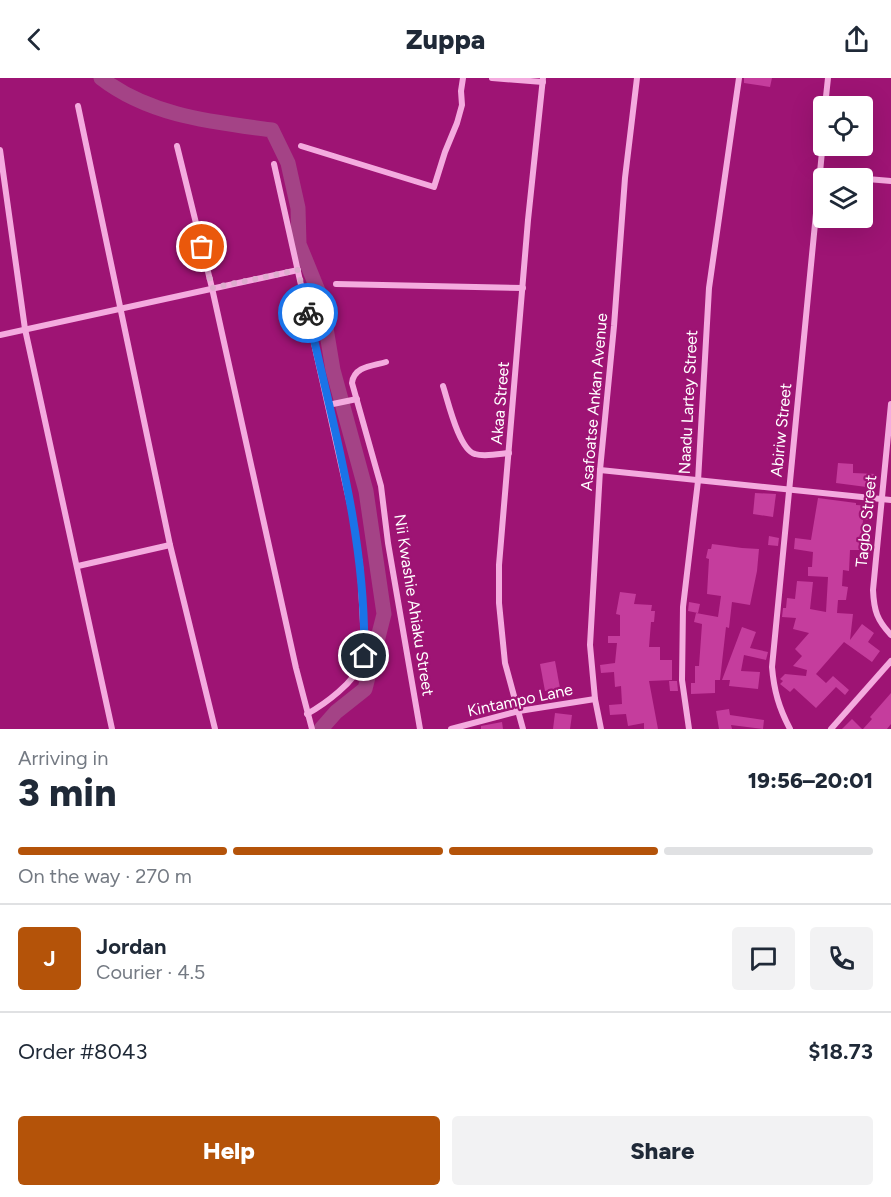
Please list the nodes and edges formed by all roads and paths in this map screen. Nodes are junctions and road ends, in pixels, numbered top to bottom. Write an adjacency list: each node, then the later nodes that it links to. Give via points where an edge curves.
1 (463, 78): 10 (street, via 462,105 434,187)
2 (494, 78): 6 (street)
3 (637, 78): 29 (street, Asafoatse Ankan Avenue)
4 (739, 78): 30 (street, Naadu Lartey Street, via 709,288)
5 (828, 78): 7 (street)
6 (543, 80): 19 (street, Akaa Street)
7 (826, 96)
8 (78, 106): 20 (street)
9 (177, 146): 18 (street)
10 (301, 146)
11 (0, 150): 21 (street)
12 (274, 164): 16 (street)
13 (873, 179): 14 (street)
14 (891, 181)
15 (815, 228): 31 (street, Abiriw Street)
16 (298, 270): 18 (street); 26 (street)
17 (336, 284): 19 (street)
18 (212, 288): 20 (street); 40 (street)
19 (523, 288): 28 (street, Akaa Street)
20 (121, 307): 21 (street); 34 (street)
21 (25, 329): 22 (street); 35 (street)
22 (0, 334)
23 (386, 362): 25 (street, Nii Kwashie Ahiaku Street, via 358,370 353,376)
24 (443, 386): 28 (street, via 469,451)
25 (357, 399): 26 (street); 44 (street, Nii Kwashie Ahiaku Street, via 381,486)
26 (332, 404): 40 (street, via 360,565 364,656 358,671 331,699)
27 (891, 404): 32 (street, Tagbo Street)
28 (509, 453): 39 (street, Akaa Street, via 498,565 499,603 506,663)
29 (600, 470): 30 (street); 38 (street, Asafoatse Ankan Avenue, via 590,645)
30 (698, 481): 31 (street); 48 (street, Naadu Lartey Street, via 681,646)
31 (788, 491): 32 (street); 49 (street, Abiriw Street, via 772,667 779,709)
32 (882, 500): 33 (street); 36 (street, Tagbo Street, via 874,609)
33 (891, 500)
34 (170, 545): 35 (street); 42 (street)
35 (78, 566): 41 (street)
36 (891, 635)
37 (891, 661): 50 (street)
38 (595, 699): 39 (street, Kintampo Lane); 47 (street, Asafoatse Ankan Avenue)
39 (519, 711): 45 (street, Kintampo Lane); 46 (street, Akaa Street)
40 (307, 714): 43 (street)
41 (112, 729)
42 (215, 729)
43 (312, 729)
44 (420, 729)
45 (451, 729)
46 (524, 729)
47 (601, 729)
48 (689, 729)
49 (790, 729)
50 (831, 729)

